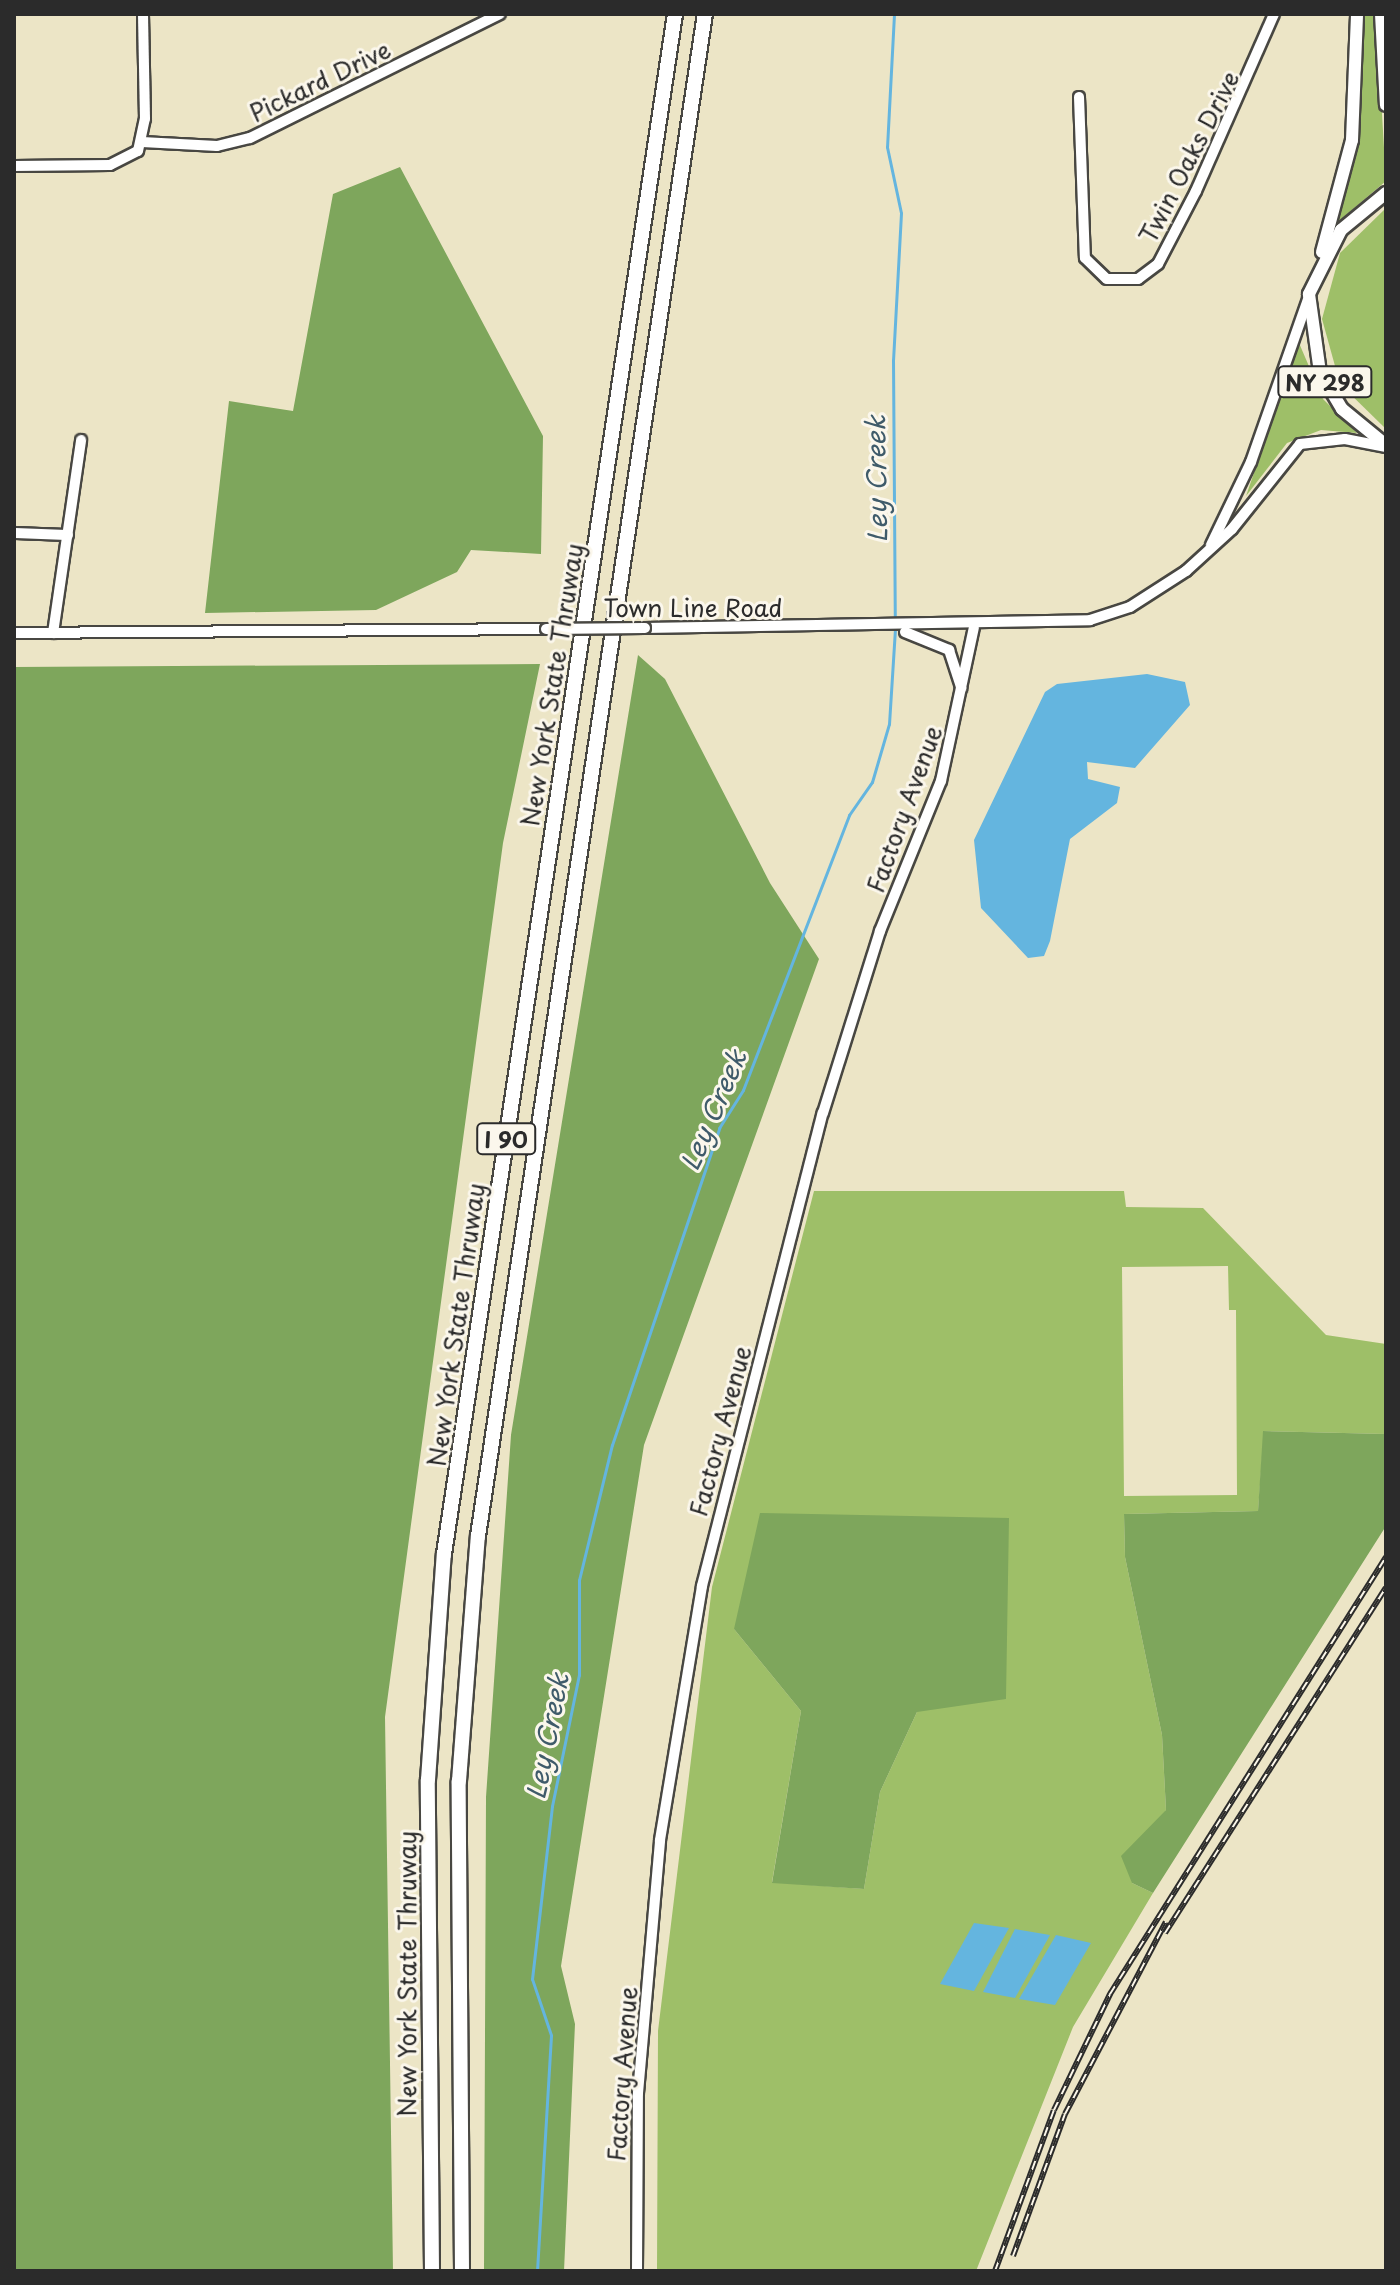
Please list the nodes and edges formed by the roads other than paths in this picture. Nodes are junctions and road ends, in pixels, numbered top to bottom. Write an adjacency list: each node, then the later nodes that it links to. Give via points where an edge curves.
1 (143, 14): 10 (street)
2 (500, 14): 10 (street, Pickard Drive, via 250,138 217,146)
3 (675, 14): 25 (highway, New York State Thruway / I 90, via 444,1554 428,1780)
4 (705, 14): 26 (highway, New York State Thruway / I 90, via 476,1550 459,1781)
5 (1274, 14): 8 (street, Twin Oaks Drive, via 1264,50 1196,191 1158,264 1138,279 1101,277 1085,258)
6 (1357, 14): 13 (main road, NY 298, via 1352,140)
7 (1381, 14): 9 (main road)
8 (1079, 97)
9 (1386, 105)
10 (142, 142): 11 (street, via 127,161 110,165)
11 (14, 166)
12 (1386, 193): 13 (main road, via 1358,212)
13 (1319, 263): 14 (main road, NY 298)
14 (1309, 294): 16 (main road, NY 298, via 1320,372 1342,409); 19 (street, via 1251,462)
15 (81, 440): 18 (street)
16 (1386, 446): 19 (street, via 1345,439 1300,444)
17 (14, 533): 18 (street)
18 (68, 535): 23 (street)
19 (1207, 553): 20 (street, via 1155,593 1090,620)
20 (974, 627): 21 (street); 24 (street, Factory Avenue)
21 (916, 631): 23 (street, Town Line Road, bridge, via 870,627); 24 (street, via 949,650)
22 (14, 633): 23 (street, Town Line Road)
23 (53, 633)
24 (962, 695): 27 (street, Factory Avenue, via 941,781 855,1000 702,1586 660,1840 638,2093)
25 (432, 2271)
26 (462, 2271)
27 (637, 2271)

